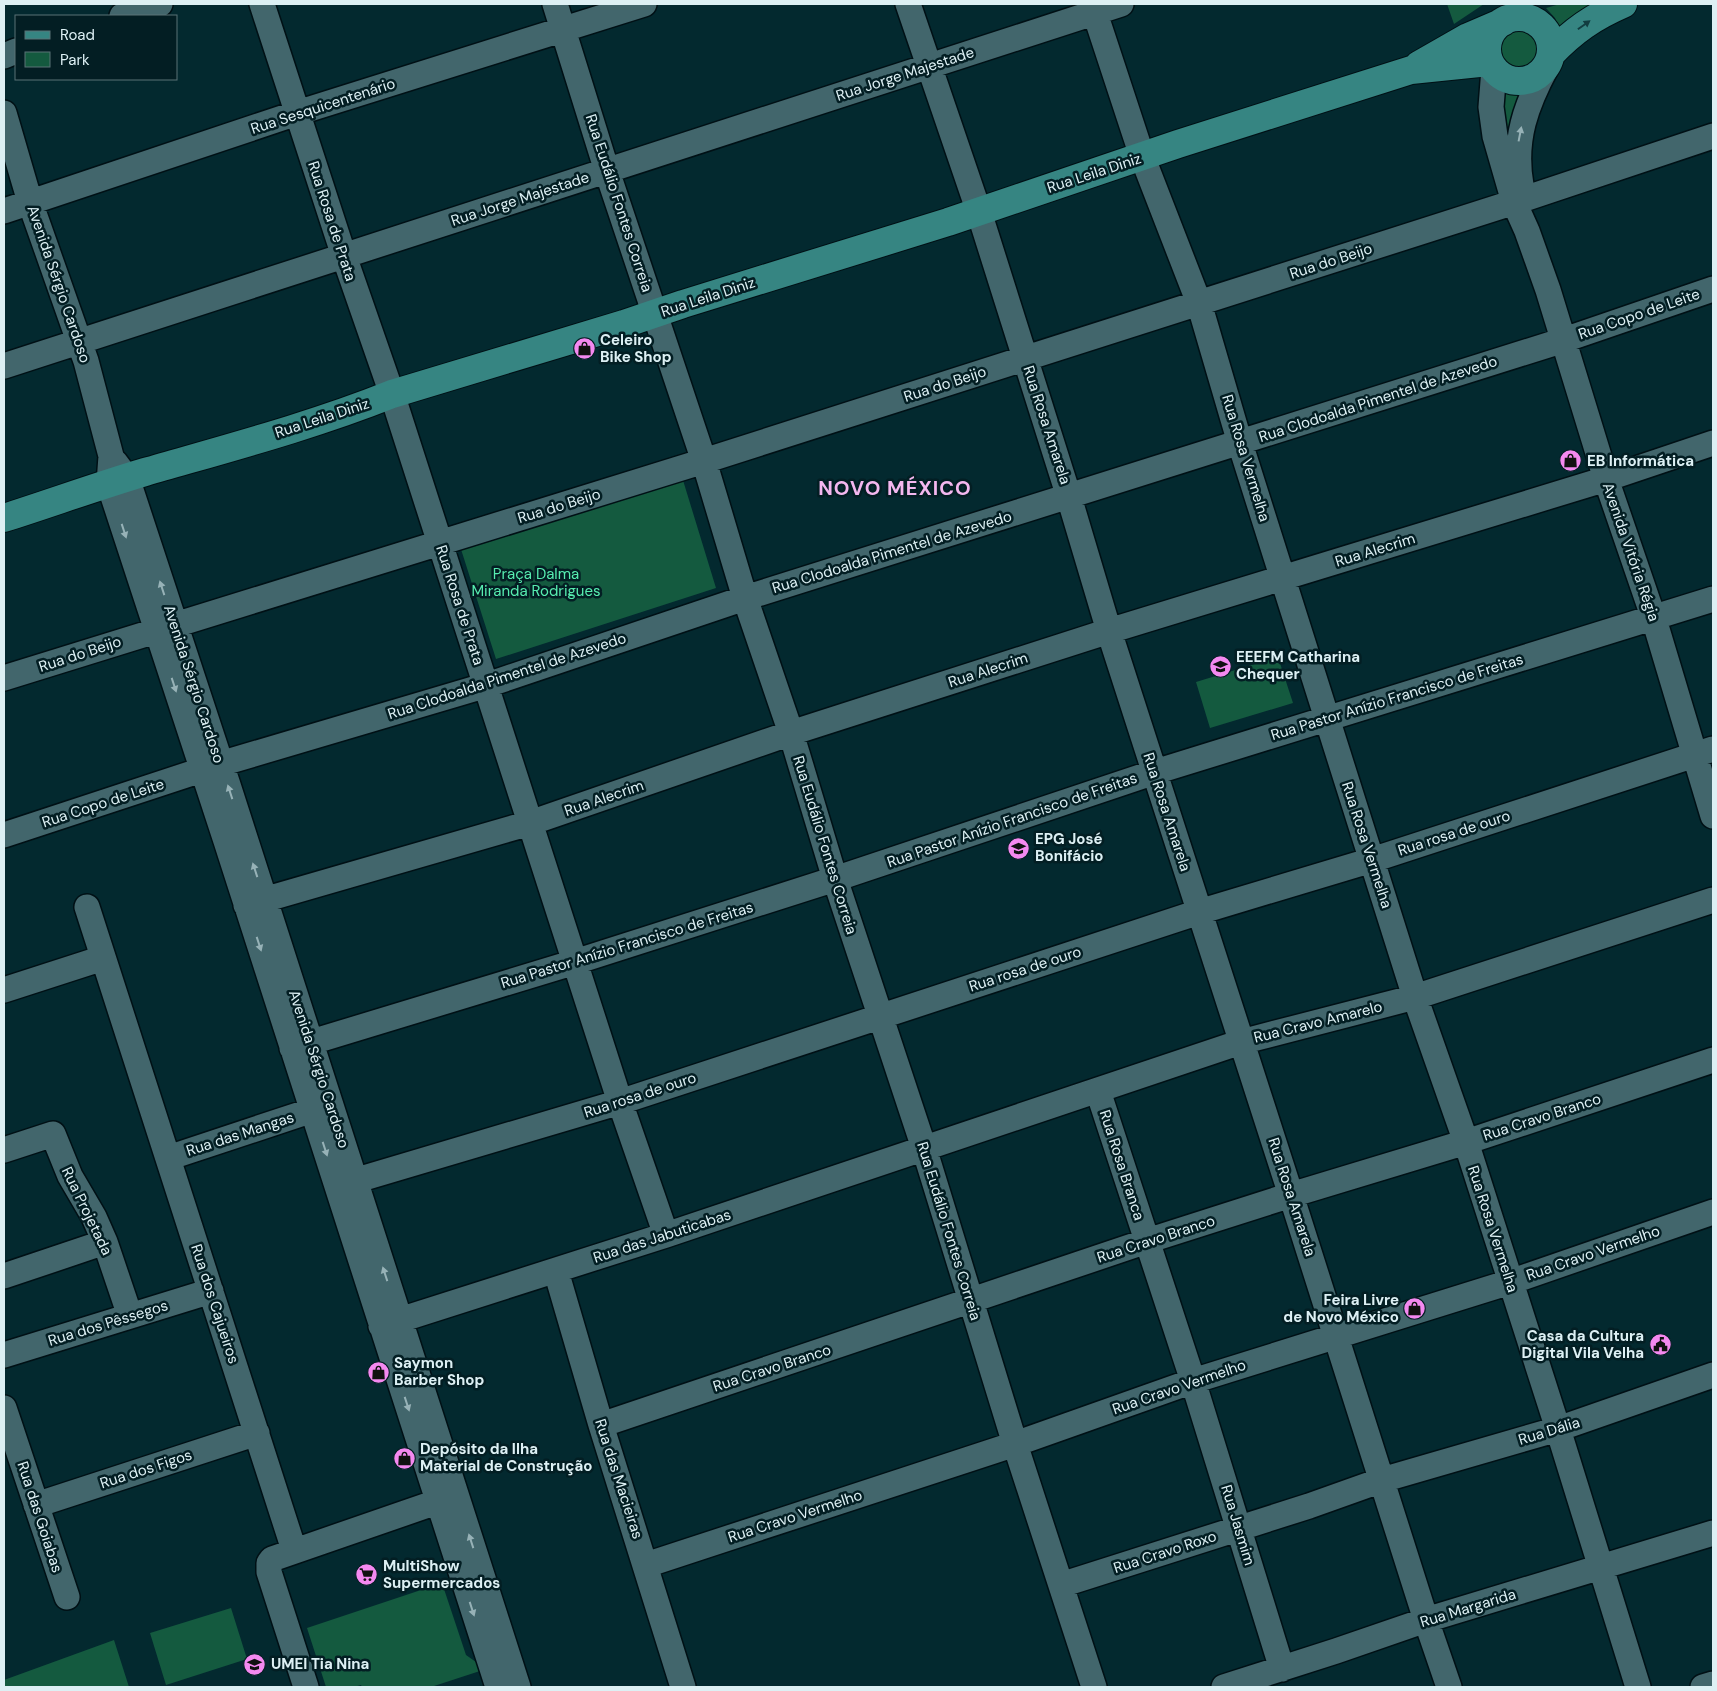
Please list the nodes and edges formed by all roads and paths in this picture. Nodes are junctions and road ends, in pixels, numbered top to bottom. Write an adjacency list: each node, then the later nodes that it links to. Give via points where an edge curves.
1 (160, 4): 11 (street)
2 (262, 4): 18 (street, Rua Rosa de Prata)
3 (555, 4): 12 (street, Rua Eudálio Fontes Correia)
4 (644, 4): 12 (street, Rua Sesquicentenário)
5 (908, 4): 14 (street, Rua Rosa Amarela)
6 (1121, 4): 9 (street, Rua Jorge Majestade)
7 (1543, 4): 10 (main road, Rua Leila Diniz)
8 (1623, 4): 13 (main road, one-way to 8, via 1569,36 1587,22)
9 (1094, 8): 14 (street, Rua Jorge Majestade); 20 (street, Rua Rosa Vermelha)
10 (1511, 14): 13 (main road, via 1532,20 1544,28 1550,40); 15 (main road, via 1490,35 1487,53); 16 (main road, Rua Leila Diniz)
11 (125, 15)
12 (564, 29): 18 (street, Rua Sesquicentenário); 21 (street, Rua Eudálio Fontes Correia)
13 (1549, 60): 15 (main road, via 1540,74 1521,82 1501,76); 22 (street, Avenida Vitória Régia, one-way to 13, via 1518,140)
14 (929, 65): 21 (street, Rua Jorge Majestade); 25 (street, Rua Rosa Amarela)
15 (1492, 65): 16 (main road, Rua Leila Diniz); 22 (street, Avenida Vitória Régia, via 1491,107 1495,136)
16 (1411, 70): 20 (main road, Rua Leila Diniz)
17 (4, 113): 23 (street, Avenida Sérgio Cardoso)
18 (297, 113): 23 (street, Rua Sesquicentenário); 26 (street, Rua Rosa de Prata)
19 (1713, 136): 22 (street, Rua do Beijo)
20 (1142, 156): 25 (main road, Rua Leila Diniz); 28 (street, Rua Rosa Vermelha)
21 (607, 171): 26 (street, Rua Jorge Majestade); 29 (street, Rua Eudálio Fontes Correia)
22 (1519, 201): 28 (street, Rua do Beijo); 30 (street, Avenida Vitória Régia, via 1526,231)
23 (30, 202): 24 (street, Rua Sesquicentenário); 31 (street, Avenida Sérgio Cardoso)
24 (4, 211)
25 (979, 212): 29 (main road, Rua Leila Diniz); 32 (street, Rua Rosa Amarela)
26 (344, 256): 31 (street, Rua Jorge Majestade); 34 (street, Rua Rosa de Prata)
27 (1713, 289): 30 (street, Rua Copo de Leite)
28 (1199, 303): 32 (street, Rua do Beijo); 35 (street, Rua Rosa Vermelha)
29 (655, 314): 34 (main road, Rua Leila Diniz); 37 (street, Rua Eudálio Fontes Correia)
30 (1564, 340): 35 (street, Rua Clodoalda Pimentel de Azevedo); 38 (street, Avenida Vitória Régia)
31 (79, 342): 33 (street, Rua Jorge Majestade); 39 (street, Avenida Sérgio Cardoso)
32 (1026, 358): 37 (street, Rua do Beijo); 40 (street, Rua Rosa Amarela)
33 (4, 366)
34 (392, 394): 39 (main road, Rua Leila Diniz, via 363,406); 42 (street, Rua Rosa de Prata)
35 (1240, 443): 40 (street, Rua Clodoalda Pimentel de Azevedo); 43 (street, Rua Rosa Vermelha)
36 (1713, 443): 38 (street, Rua Alecrim)
37 (704, 461): 42 (street, Rua do Beijo); 44 (street, Rua Eudálio Fontes Correia)
38 (1606, 479): 43 (street, Rua Alecrim); 46 (street, Avenida Vitória Régia)
39 (118, 481): 41 (main road, Rua Leila Diniz); 47 (street, Avenida Sérgio Cardoso)
40 (1069, 497): 44 (street, Rua Clodoalda Pimentel de Azevedo); 48 (street, Rua Rosa Amarela)
41 (4, 518)
42 (440, 544): 47 (street, Rua do Beijo); 50 (street, Rua Rosa de Prata)
43 (1284, 578): 48 (street, Rua Alecrim); 51 (street, Rua Rosa Vermelha)
44 (745, 598): 50 (street, Rua Clodoalda Pimentel de Azevedo); 52 (street, Rua Eudálio Fontes Correia)
45 (1713, 599): 46 (street, Rua Pastor Anízio Francisco de Freitas)
46 (1654, 618): 51 (street, Rua Pastor Anízio Francisco de Freitas); 53 (street, Avenida Vitória Régia)
47 (165, 627): 49 (street, Rua do Beijo); 54 (street, Avenida Sérgio Cardoso)
48 (1109, 631): 52 (street, Rua Alecrim); 55 (street, Rua Rosa Amarela)
49 (4, 678)
50 (487, 686): 54 (street, Rua Clodoalda Pimentel de Azevedo); 57 (street, Rua Rosa de Prata)
51 (1327, 718): 55 (street, Rua Pastor Anízio Francisco de Freitas); 59 (street, Rua Rosa Vermelha)
52 (791, 733): 57 (street, Rua Alecrim); 60 (street, Rua Eudálio Fontes Correia)
53 (1704, 752): 56 (street, Avenida Vitória Régia); 59 (street, Rua rosa de ouro)
54 (211, 768): 58 (street, Rua Copo de Leite); 62 (street, Avenida Sérgio Cardoso)
55 (1155, 772): 60 (street, Rua Pastor Anízio Francisco de Freitas); 64 (street, Rua Rosa Amarela)
56 (1713, 816)
57 (530, 823): 62 (street, Rua Alecrim); 66 (street, Rua Rosa de Prata)
58 (4, 835)
59 (1372, 860): 64 (street, Rua rosa de ouro); 68 (street, Rua Rosa Vermelha)
60 (834, 880): 66 (street, Rua Pastor Anízio Francisco de Freitas); 69 (street, Rua Eudálio Fontes Correia)
61 (1713, 900): 68 (street, Rua Cravo Amarelo)
62 (255, 902): 71 (street, Avenida Sérgio Cardoso)
63 (87, 907): 65 (street, Rua dos Cajueiros)
64 (1199, 912): 69 (street, Rua rosa de ouro); 70 (street, Rua Rosa Amarela)
65 (103, 958): 67 (street); 79 (street, Rua dos Cajueiros)
66 (575, 962): 71 (street, Rua Pastor Anízio Francisco de Freitas); 74 (street, Rua Rosa de Prata)
67 (4, 990)
68 (1415, 997): 70 (street, Rua Cravo Amarelo); 76 (street, Rua Rosa Vermelha)
69 (880, 1016): 74 (street, Rua rosa de ouro); 77 (street, Rua Eudálio Fontes Correia)
70 (1241, 1042): 73 (street, Rua Cravo Amarelo); 81 (street, Rua Rosa Amarela)
71 (302, 1045): 75 (street, Avenida Sérgio Cardoso)
72 (1713, 1060): 76 (street, Rua Cravo Branco)
73 (1098, 1091): 77 (street, Rua Cravo Amarelo); 84 (street, Rua Rosa Branca)
74 (620, 1102): 80 (street, Rua rosa de ouro); 83 (street, Rua Rosa de Prata)
75 (321, 1107): 79 (street, Rua das Mangas); 80 (street, Avenida Sérgio Cardoso)
76 (1466, 1142): 81 (street, Rua Cravo Branco); 88 (street, Rua Rosa Vermelha)
77 (924, 1148): 83 (street, Rua das Jabuticabas); 90 (street, Rua Eudálio Fontes Correia)
78 (4, 1150): 85 (street, Rua Projetada, via 54,1134 70,1176)
79 (168, 1158): 89 (street, Rua dos Cajueiros)
80 (346, 1183): 92 (street, Avenida Sérgio Cardoso)
81 (1292, 1195): 84 (street, Rua Cravo Branco); 93 (street, Rua Rosa Amarela)
82 (1713, 1212): 88 (street, Rua Cravo Vermelho)
83 (666, 1235): 86 (street, Rua das Jabuticabas)
84 (1147, 1241): 90 (street, Rua Cravo Branco); 96 (street, Rua Rosa Branca)
85 (105, 1242): 87 (street); 91 (street, Rua Projetada)
86 (556, 1271): 92 (street, Rua das Jabuticabas); 98 (street, Rua das Macieiras)
87 (4, 1276)
88 (1510, 1282): 93 (street, Rua Cravo Vermelho); 99 (street, Rua Rosa Vermelha)
89 (211, 1291): 91 (street, Rua dos Pêssegos); 100 (street, Rua dos Cajueiros)
90 (971, 1300): 98 (street, Rua Cravo Branco); 101 (street, Rua Eudálio Fontes Correia)
91 (130, 1316): 94 (street, Rua dos Pêssegos)
92 (391, 1323): 103 (street, Avenida Sérgio Cardoso)
93 (1335, 1336): 96 (street, Rua Cravo Vermelho); 102 (street, Rua Rosa Amarela)
94 (4, 1355)
95 (1713, 1375): 99 (street, Rua Dália)
96 (1193, 1382): 101 (street, Rua Cravo Vermelho); 105 (street, Rua Jasmim)
97 (4, 1408): 104 (street, Rua das Goiabas)
98 (602, 1425): 108 (street, Rua das Macieiras)
99 (1558, 1429): 102 (street, Rua Dália); 109 (street, Rua Rosa Vermelha)
100 (257, 1433): 104 (street, Rua dos Figos); 107 (street, Rua dos Cajueiros)
101 (1015, 1444): 108 (street, Rua Cravo Vermelho); 110 (street, Rua Eudálio Fontes Correia)
102 (1382, 1480): 105 (street, Rua Cravo Roxo); 112 (street, Rua Rosa Amarela)
103 (447, 1498): 107 (street); 113 (street, Avenida Sérgio Cardoso)
104 (36, 1505): 111 (street, Rua das Goiabas)
105 (1238, 1528): 110 (street, Rua Cravo Roxo); 114 (street, Rua Jasmim)
106 (1713, 1533): 109 (street, Rua Margarida)
107 (294, 1550): 116 (street, via 272,1559 268,1568)
108 (646, 1564): 119 (street, Rua das Macieiras)
109 (1600, 1568): 112 (street, Rua Margarida); 123 (street, Rua Rosa Vermelha)
110 (1061, 1585): 120 (street, Rua Eudálio Fontes Correia)
111 (67, 1597)
112 (1426, 1620): 114 (street, Rua Margarida); 122 (street)
113 (490, 1632): 117 (street, Avenida Sérgio Cardoso); 118 (street, Avenida Sérgio Cardoso)
114 (1282, 1669): 121 (street, Rua Margarida)
115 (1713, 1684): 124 (street)
116 (306, 1687)
117 (498, 1687)
118 (518, 1687)
119 (684, 1687)
120 (1094, 1687)
121 (1224, 1687)
122 (1449, 1687)
123 (1638, 1687)
124 (1703, 1687)

